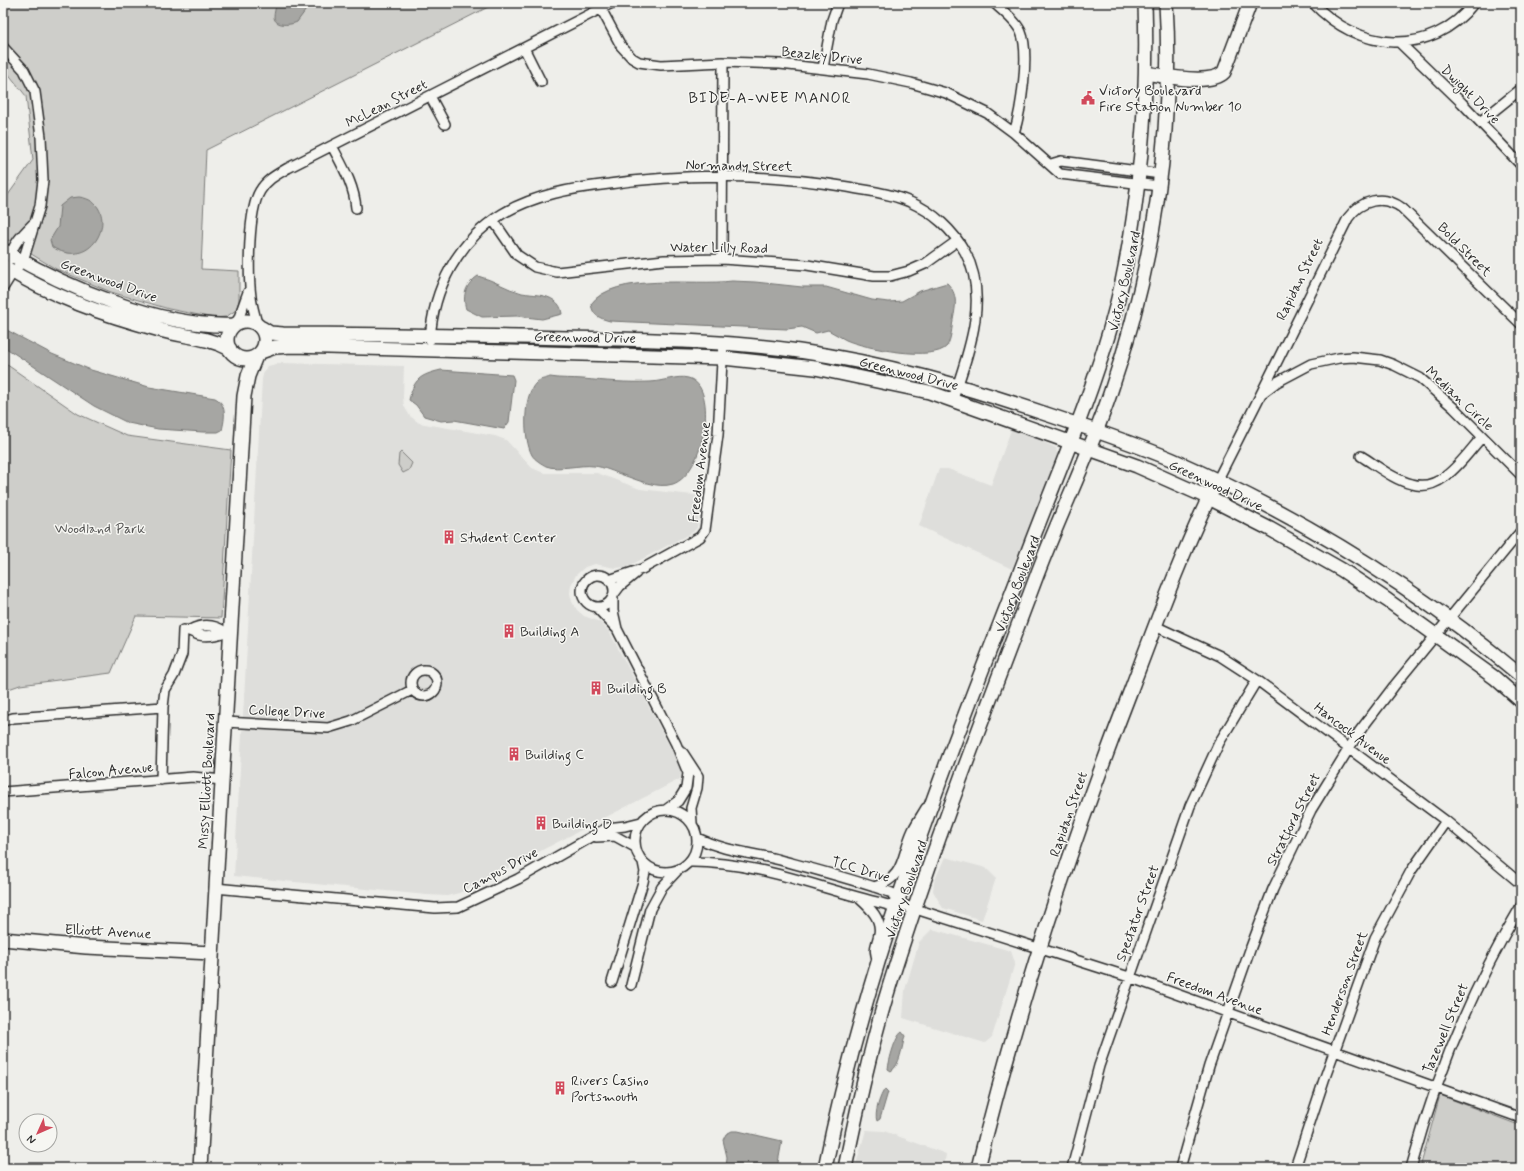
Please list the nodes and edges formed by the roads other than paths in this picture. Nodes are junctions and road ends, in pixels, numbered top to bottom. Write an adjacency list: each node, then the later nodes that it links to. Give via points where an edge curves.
1 (612, 3): 9 (street, McLean Street)
2 (838, 3): 14 (street, via 832,20)
3 (994, 3): 22 (street, via 1014,22 1024,39 1021,106)
4 (1145, 3): 15 (street, Victory Boulevard)
5 (1166, 3): 16 (street, Victory Boulevard)
6 (1250, 3): 16 (street, via 1221,76 1205,79)
7 (1313, 3): 10 (street, via 1344,29 1373,40)
8 (1474, 3): 10 (street, via 1444,29 1427,37)
9 (600, 6): 12 (street, McLean Street); 13 (street, Beazley Drive, via 621,46 639,62 661,65)
10 (1400, 43): 20 (street, Dwight Drive)
11 (3, 47): 31 (street, via 24,70 35,92 43,180 40,206)
12 (524, 48): 17 (street); 19 (street, McLean Street)
13 (723, 62): 14 (street, Beazley Drive); 25 (street)
14 (823, 68): 22 (street, Beazley Drive, via 911,83 946,93 987,113)
15 (1146, 73): 16 (street); 26 (street, Victory Boulevard, via 1144,122)
16 (1168, 77): 27 (street, Victory Boulevard)
17 (541, 82)
18 (1521, 89): 20 (street)
19 (430, 96): 21 (street); 23 (street, McLean Street)
20 (1480, 122): 24 (street, Dwight Drive)
21 (445, 124)
22 (1014, 133): 26 (street, Beazley Drive, via 1060,174)
23 (332, 146): 29 (street, via 352,183); 37 (street, McLean Street, via 272,178 261,189 256,198 252,219)
24 (1521, 165)
25 (722, 177): 30 (street, Normandy Street, via 660,178 589,186 533,200); 32 (street, Normandy Street, via 822,183 899,198 935,216); 34 (street)
26 (1137, 177): 27 (street, Beazley Drive); 52 (street, Victory Boulevard, via 1128,251 1116,306)
27 (1160, 180): 53 (street, Victory Boulevard, via 1150,245 1130,330)
28 (1385, 200): 40 (street, Bold Street, via 1402,208); 49 (street, Rapidan Street, via 1365,202 1348,218)
29 (356, 208)
30 (493, 220): 34 (street, Water Lilly Road, via 517,255 545,270 557,272 664,260); 42 (street, Normandy Street, via 466,245 447,272 436,303)
31 (33, 224): 33 (street); 35 (street)
32 (957, 241): 34 (street, Water Lilly Road, via 925,264 890,276 874,276 807,265); 48 (street, Normandy Street, via 971,268 976,294 974,327)
33 (7, 252): 35 (street, Greenwood Drive); 36 (street)
34 (722, 259)
35 (23, 261): 36 (street); 39 (street, Greenwood Drive, via 61,281 125,306 186,321 221,326)
36 (8, 269): 38 (street); 45 (street, via 86,307 164,332 209,339)
37 (250, 283): 39 (street, McLean Street, via 247,299); 41 (street, McLean Street, via 251,299)
38 (3, 288)
39 (236, 324): 41 (street, via 247,321); 45 (street, via 228,337)
40 (1521, 324)
41 (260, 326): 42 (street, Greenwood Drive, via 270,333 283,334); 46 (street, via 265,340)
42 (430, 335): 43 (street, Greenwood Drive); 44 (street, Normandy Street)
43 (723, 343): 47 (street, Freedom Avenue); 48 (street, Greenwood Drive, via 862,362)
44 (430, 349): 46 (street, Greenwood Drive, via 292,346 275,347); 47 (street, Greenwood Drive)
45 (231, 351): 46 (street, via 246,359); 50 (street, Missy Elliott Boulevard, via 242,380)
46 (258, 354): 50 (street, Missy Elliott Boulevard, via 248,376)
47 (722, 358): 51 (street, Greenwood Drive, via 815,368); 62 (street, Freedom Avenue, via 718,435 708,523 700,537)
48 (958, 385): 51 (street, Normandy Street); 52 (street, Greenwood Drive)
49 (1261, 394): 54 (street, Median Circle, via 1294,372 1325,360 1353,357 1380,360 1420,378); 59 (street, Median Circle)
50 (244, 396): 69 (street, Missy Elliott Boulevard)
51 (953, 399): 55 (street, Greenwood Drive)
52 (1078, 425): 53 (street, Greenwood Drive); 55 (street, Victory Boulevard)
53 (1096, 431): 56 (street, Victory Boulevard); 59 (street, Greenwood Drive, via 1173,460)
54 (1482, 437): 57 (street, via 1444,478 1428,485 1404,481); 58 (street, Median Circle)
55 (1071, 442): 56 (street, Greenwood Drive); 82 (street, Victory Boulevard)
56 (1088, 448): 60 (street, Greenwood Drive, via 1137,466); 100 (street, Victory Boulevard, via 992,692)
57 (1360, 456)
58 (1521, 475)
59 (1217, 481): 60 (street, Rapidan Street); 66 (street, Greenwood Drive, via 1345,550)
60 (1208, 498): 67 (street, Rapidan Street); 70 (street, Greenwood Drive, via 1270,529 1342,570)
61 (1521, 531): 66 (street, Stratford Street)
62 (642, 569): 63 (street, Freedom Avenue); 64 (street, Freedom Avenue, via 620,586)
63 (609, 580): 64 (street, Freedom Avenue, via 613,584); 65 (street, Freedom Avenue, via 605,576 594,576 585,582 582,593 584,598 587,603)
64 (614, 596): 65 (street, Freedom Avenue, via 606,606); 68 (street, Freedom Avenue, via 613,611)
65 (596, 607): 68 (street, Freedom Avenue)
66 (1448, 619): 70 (street, Stratford Street); 71 (street, Greenwood Drive)
67 (1155, 626): 72 (street, Hancock Avenue, via 1220,656); 102 (street, Rapidan Street, via 1098,775)
68 (617, 629): 78 (street, Freedom Avenue)
69 (228, 632): 75 (street, via 216,636 199,635 187,630 182,654 165,690); 77 (street, Missy Elliott Boulevard)
70 (1436, 634): 74 (street, Greenwood Drive); 79 (street, Stratford Street)
71 (1521, 676)
72 (1257, 680): 79 (street, Hancock Avenue); 105 (street, Spectator Street, via 1219,743 1204,774)
73 (412, 690): 77 (street, College Drive, via 351,721 328,728)
74 (1521, 701)
75 (163, 707): 76 (street, via 13,718); 80 (street)
76 (3, 721)
77 (225, 722): 81 (street, Missy Elliott Boulevard)
78 (676, 744): 84 (street, Freedom Avenue, via 688,773 686,788 678,801); 87 (street, Freedom Avenue, via 698,776)
79 (1348, 748): 85 (street, Hancock Avenue); 108 (street, Stratford Street, via 1311,810 1273,889)
80 (162, 780): 81 (street, Falcon Avenue, via 193,777); 83 (street, Falcon Avenue)
81 (222, 780): 96 (street, Missy Elliott Boulevard)
82 (936, 791): 95 (street, via 913,830 898,873 888,882); 98 (street, Victory Boulevard)
83 (3, 792)
84 (667, 809): 86 (street, via 648,815); 87 (street, via 676,811)
85 (1446, 821): 94 (street, Hancock Avenue); 109 (street, Henderson Street, via 1411,871 1382,924)
86 (641, 822): 88 (street, Campus Drive, via 607,828); 90 (street, via 636,830)
87 (692, 823): 89 (street)
88 (595, 837): 90 (street, Campus Drive, via 615,836); 96 (street, Campus Drive, via 575,845 518,879 458,908)
89 (697, 838): 92 (street, via 694,857); 95 (street, TCC Drive, via 731,851 778,860)
90 (635, 847): 91 (street)
91 (643, 862): 93 (street, via 656,871); 106 (street, via 645,872)
92 (689, 862): 93 (street); 97 (street, TCC Drive, via 747,867)
93 (677, 871): 107 (street, via 662,887 650,909)
94 (1521, 884)
95 (873, 887): 98 (street, TCC Drive, via 892,893)
96 (215, 888): 103 (street, Missy Elliott Boulevard)
97 (859, 898): 98 (street, TCC Drive, via 888,905); 104 (street, via 872,910 878,921 880,932 874,950)
98 (897, 903): 100 (street, Freedom Avenue); 104 (street, Victory Boulevard)
99 (1521, 906): 110 (street, Tazewell Street, via 1467,1009)
100 (915, 909): 102 (street, Freedom Avenue); 114 (street, Victory Boulevard, via 890,984 866,1072)
101 (3, 939): 103 (street, Elliott Avenue, via 86,947)
102 (1039, 947): 105 (street, Freedom Avenue); 115 (street, Rapidan Street, via 1001,1077)
103 (212, 953): 112 (street, Missy Elliott Boulevard)
104 (878, 962): 113 (street, Victory Boulevard, via 839,1099)
105 (1129, 977): 108 (street, Freedom Avenue); 116 (street, Spectator Street, via 1099,1066)
106 (612, 982)
107 (631, 985)
108 (1228, 1013): 109 (street, Freedom Avenue); 117 (street, Stratford Street, via 1195,1110)
109 (1334, 1051): 110 (street, Freedom Avenue); 118 (street, Henderson Street)
110 (1435, 1087): 111 (street, Freedom Avenue); 119 (street, Tazewell Street)
111 (1521, 1118)
112 (200, 1168)
113 (826, 1168)
114 (845, 1168)
115 (978, 1168)
116 (1072, 1168)
117 (1180, 1168)
118 (1295, 1168)
119 (1411, 1168)

